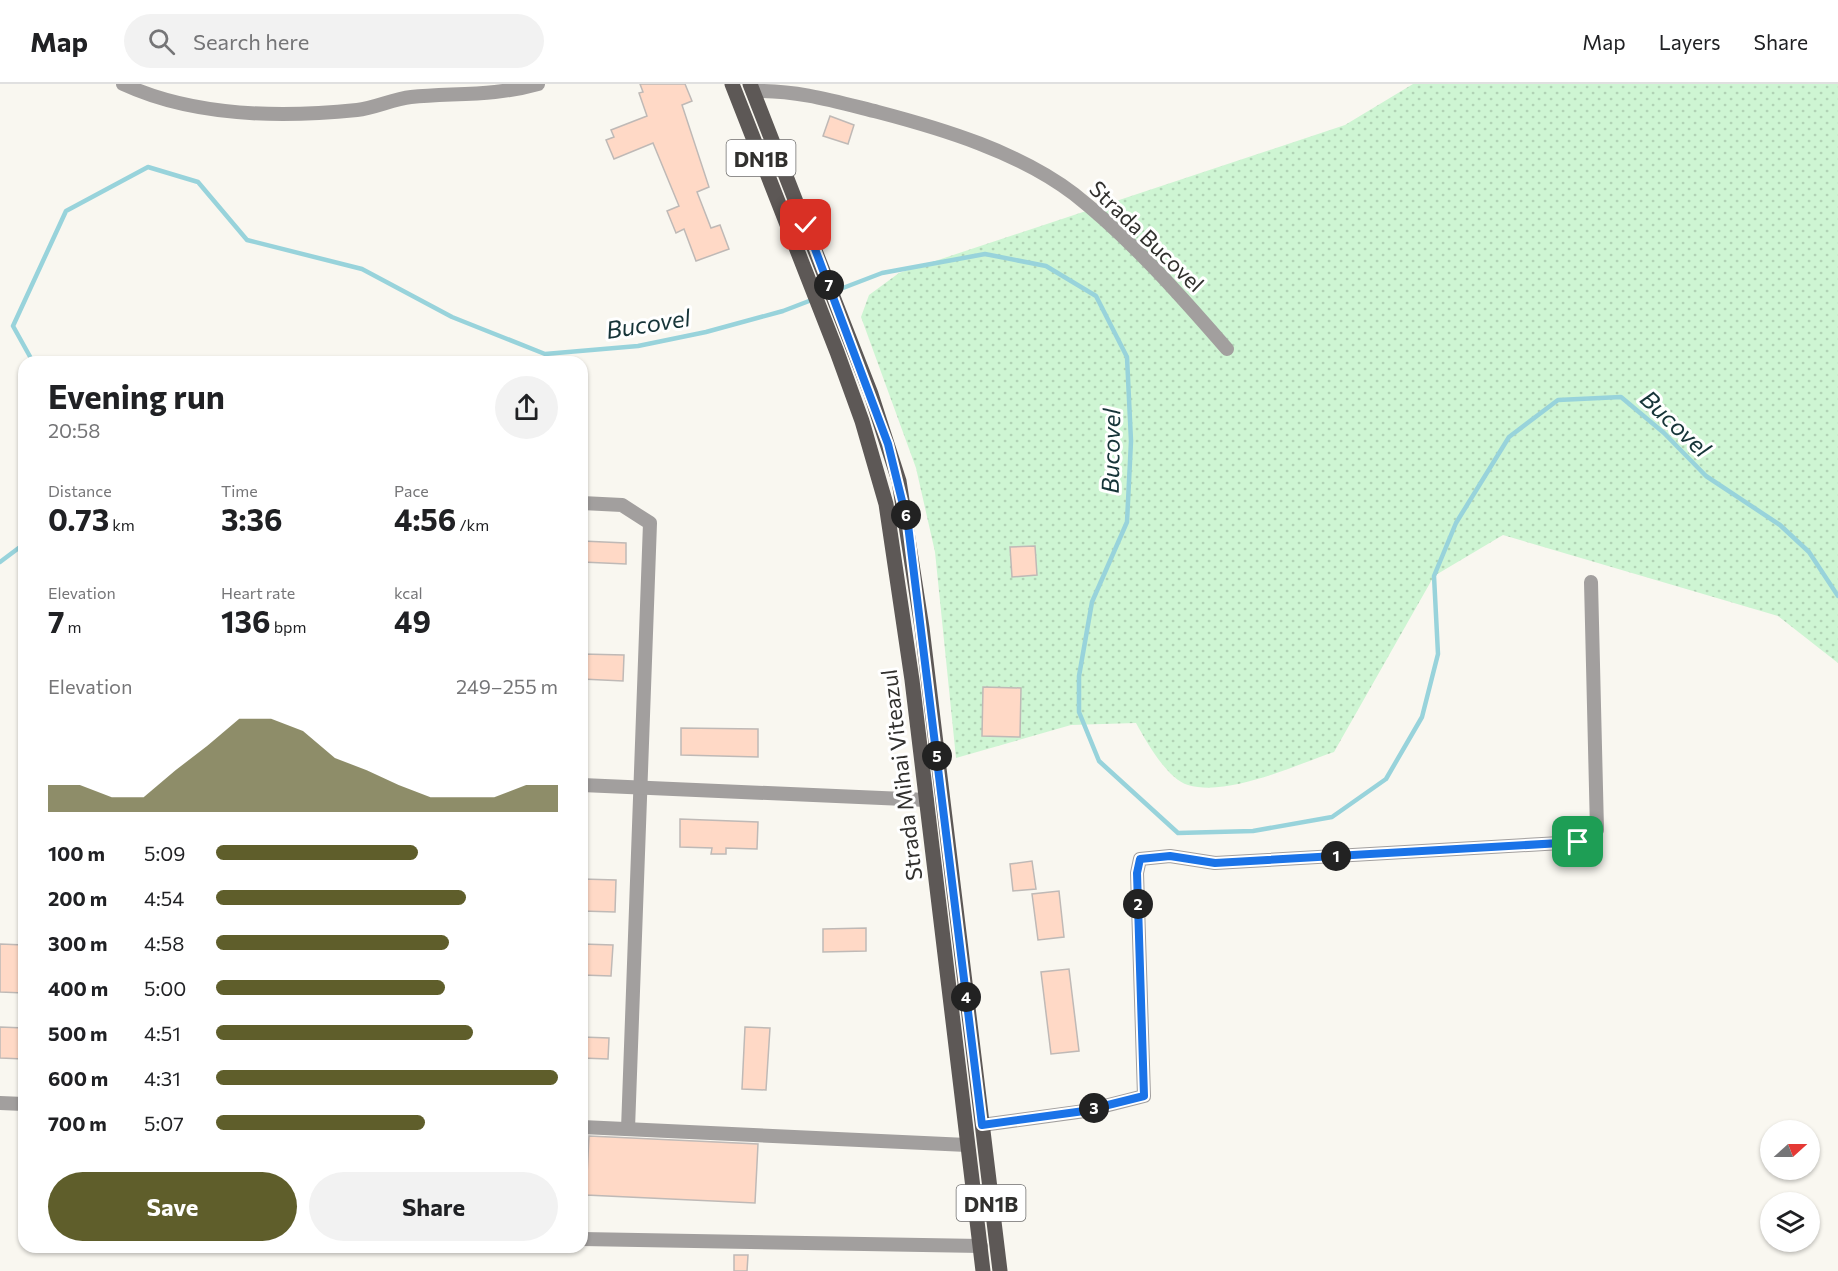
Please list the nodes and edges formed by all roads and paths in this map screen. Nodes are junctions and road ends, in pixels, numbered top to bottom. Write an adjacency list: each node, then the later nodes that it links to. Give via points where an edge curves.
1 (123, 84): 2 (street, via 147,96 196,108 279,114 360,109 407,98 492,94)
2 (538, 84)
3 (732, 84): 10 (main road, Strada Mihai Viteazul / DN1B, via 837,352 886,504)
4 (752, 87): 5 (street, Strada Bucovel, via 786,90 926,125 1014,159 1072,193 1117,232); 13 (main road, Strada Mihai Viteazul / DN1B, via 888,444 908,525)
5 (1227, 349)
6 (588, 503): 9 (street, via 622,505 650,523)
7 (1591, 582): 13 (street, via 1597,830 1578,842 1215,863 1170,856 1140,859 1137,873 1144,1096 1084,1111)
8 (588, 785): 9 (street)
9 (640, 788): 10 (street); 15 (street)
10 (927, 800): 16 (main road, Strada Mihai Viteazul / DN1B)
11 (0, 1103): 12 (street)
12 (18, 1104)
13 (982, 1125): 20 (main road, Strada Mihai Viteazul / DN1B)
14 (588, 1127): 15 (street)
15 (628, 1129): 16 (street)
16 (967, 1145): 18 (main road, Strada Mihai Viteazul / DN1B)
17 (588, 1239): 18 (street)
18 (981, 1246): 19 (main road, Strada Mihai Viteazul / DN1B)
19 (983, 1271)
20 (1000, 1271)

